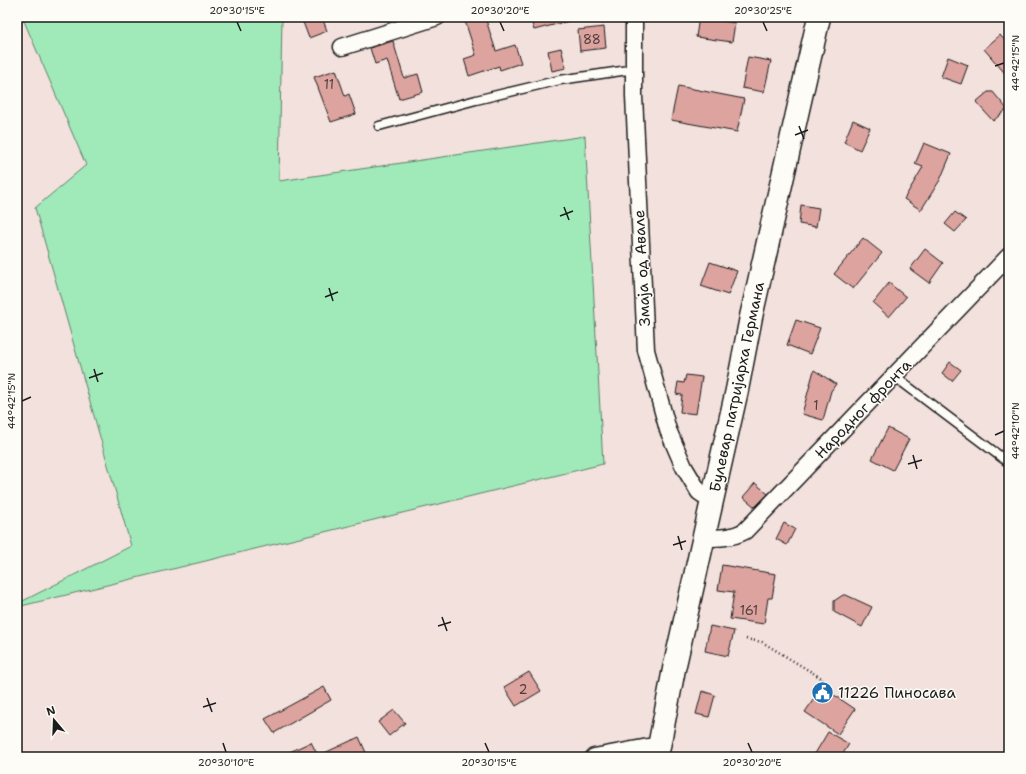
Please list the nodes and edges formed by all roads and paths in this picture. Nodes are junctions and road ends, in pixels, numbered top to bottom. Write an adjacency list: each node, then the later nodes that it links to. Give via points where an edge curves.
1 (437, 17): 4 (street)
2 (634, 17): 5 (street, Змаја од Авале)
3 (819, 17): 10 (main road, Булевар патријарха Германа)
4 (342, 47)
5 (635, 68): 6 (lane, via 560,80); 10 (street, Змаја од Авале, via 634,96 646,350 668,430 684,467 699,492)
6 (379, 126)
7 (1009, 256): 8 (street, Народног фронта)
8 (894, 376): 9 (lane); 11 (street, Народног фронта, via 745,531 720,538)
9 (1009, 463)
10 (712, 501): 11 (main road, Булевар патријарха Германа)
11 (704, 538): 14 (main road, Булевар патријарха Германа)
12 (746, 639): 13 (path, via 762,642 823,679 817,688)
13 (820, 690)
14 (658, 751): 15 (street)
15 (594, 757)

